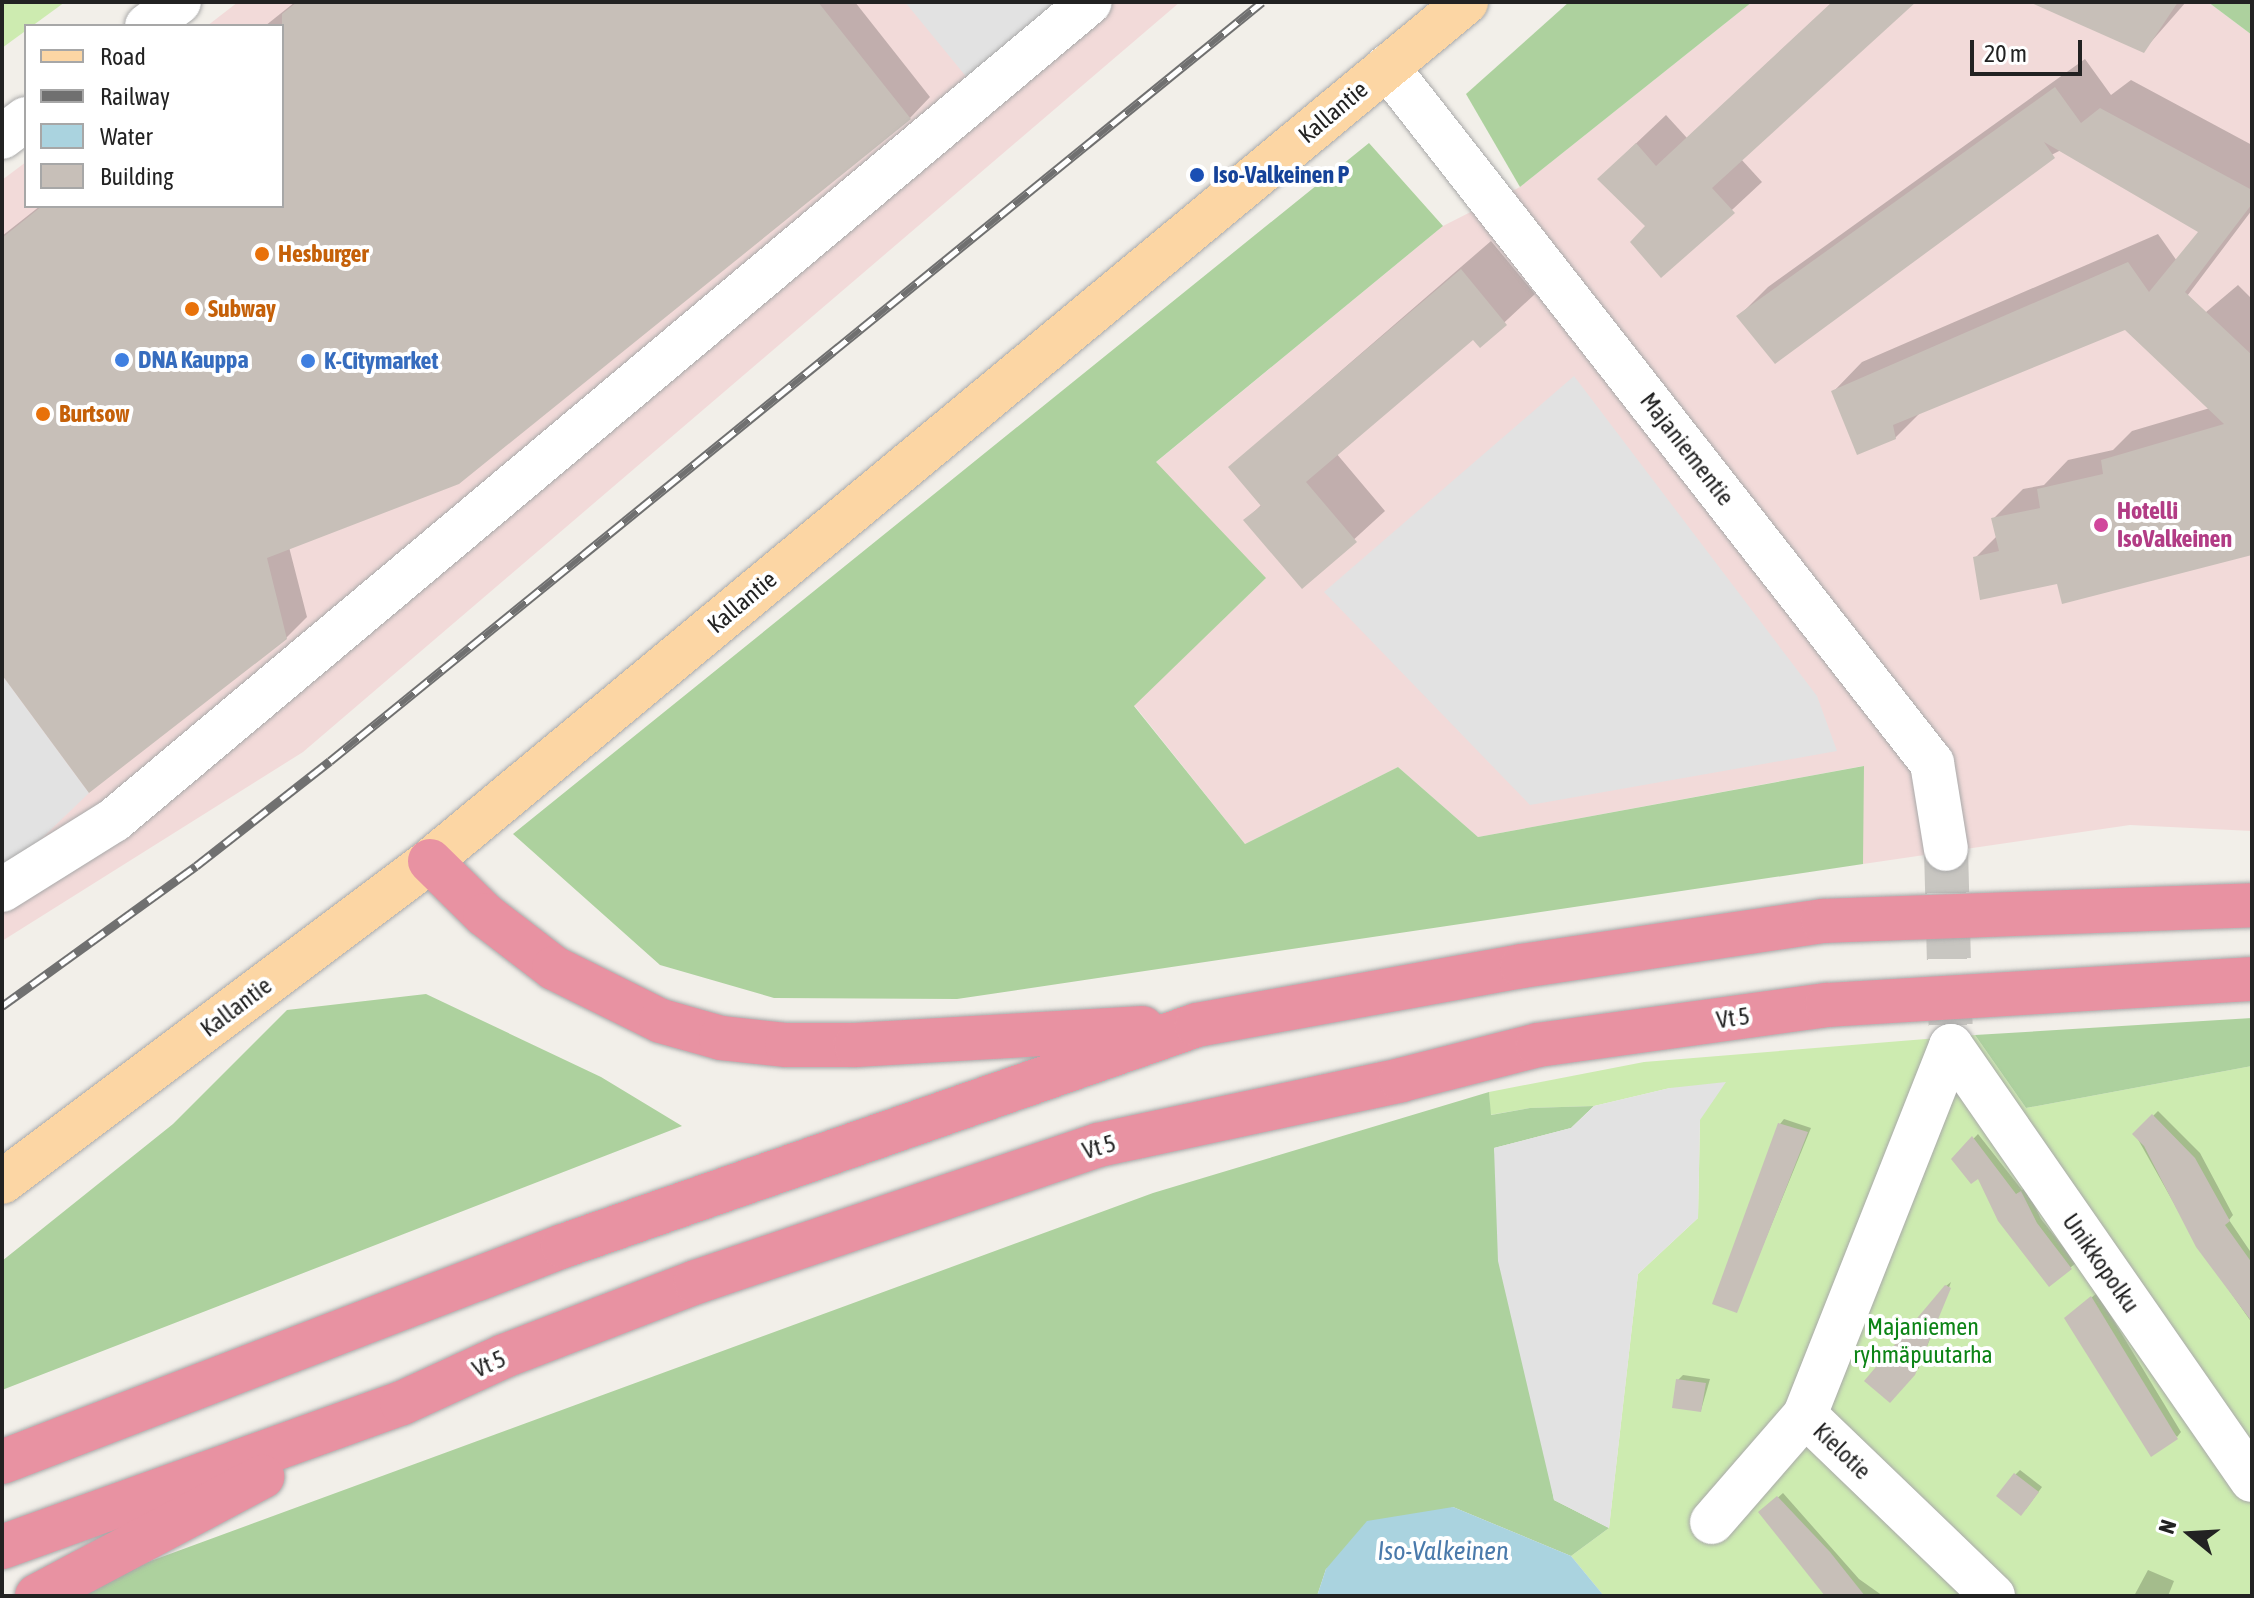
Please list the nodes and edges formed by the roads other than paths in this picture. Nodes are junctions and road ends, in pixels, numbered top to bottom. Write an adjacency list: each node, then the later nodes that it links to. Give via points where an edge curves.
1 (1090, 2): 8 (street, via 114,820)
2 (1466, 2): 3 (main road, Kallantie)
3 (1387, 67): 6 (street, Majaniementie, via 1932,763); 7 (main road, Kallantie)
4 (24, 120): 5 (street)
5 (2, 137)
6 (1946, 849)
7 (430, 861): 11 (highway, via 485,915 554,968 661,1021 721,1038 856,1045); 13 (main road, Kallantie)
8 (2, 890)
9 (2252, 905): 11 (highway, via 1823,921 1522,966)
10 (2252, 979): 14 (highway, Vt 5, via 1827,1005 1554,1042 1099,1145 696,1282 504,1356)
11 (1197, 1025): 16 (highway, via 563,1246)
12 (1951, 1046): 15 (street, Kielotie); 17 (street, Unikkopolku)
13 (2, 1182)
14 (402, 1403): 19 (highway, Vt 5); 20 (highway)
15 (1805, 1415): 18 (street); 21 (street, Kielotie)
16 (2, 1462)
17 (2252, 1480)
18 (1712, 1522)
19 (2, 1547)
20 (37, 1596)
21 (1993, 1596)

